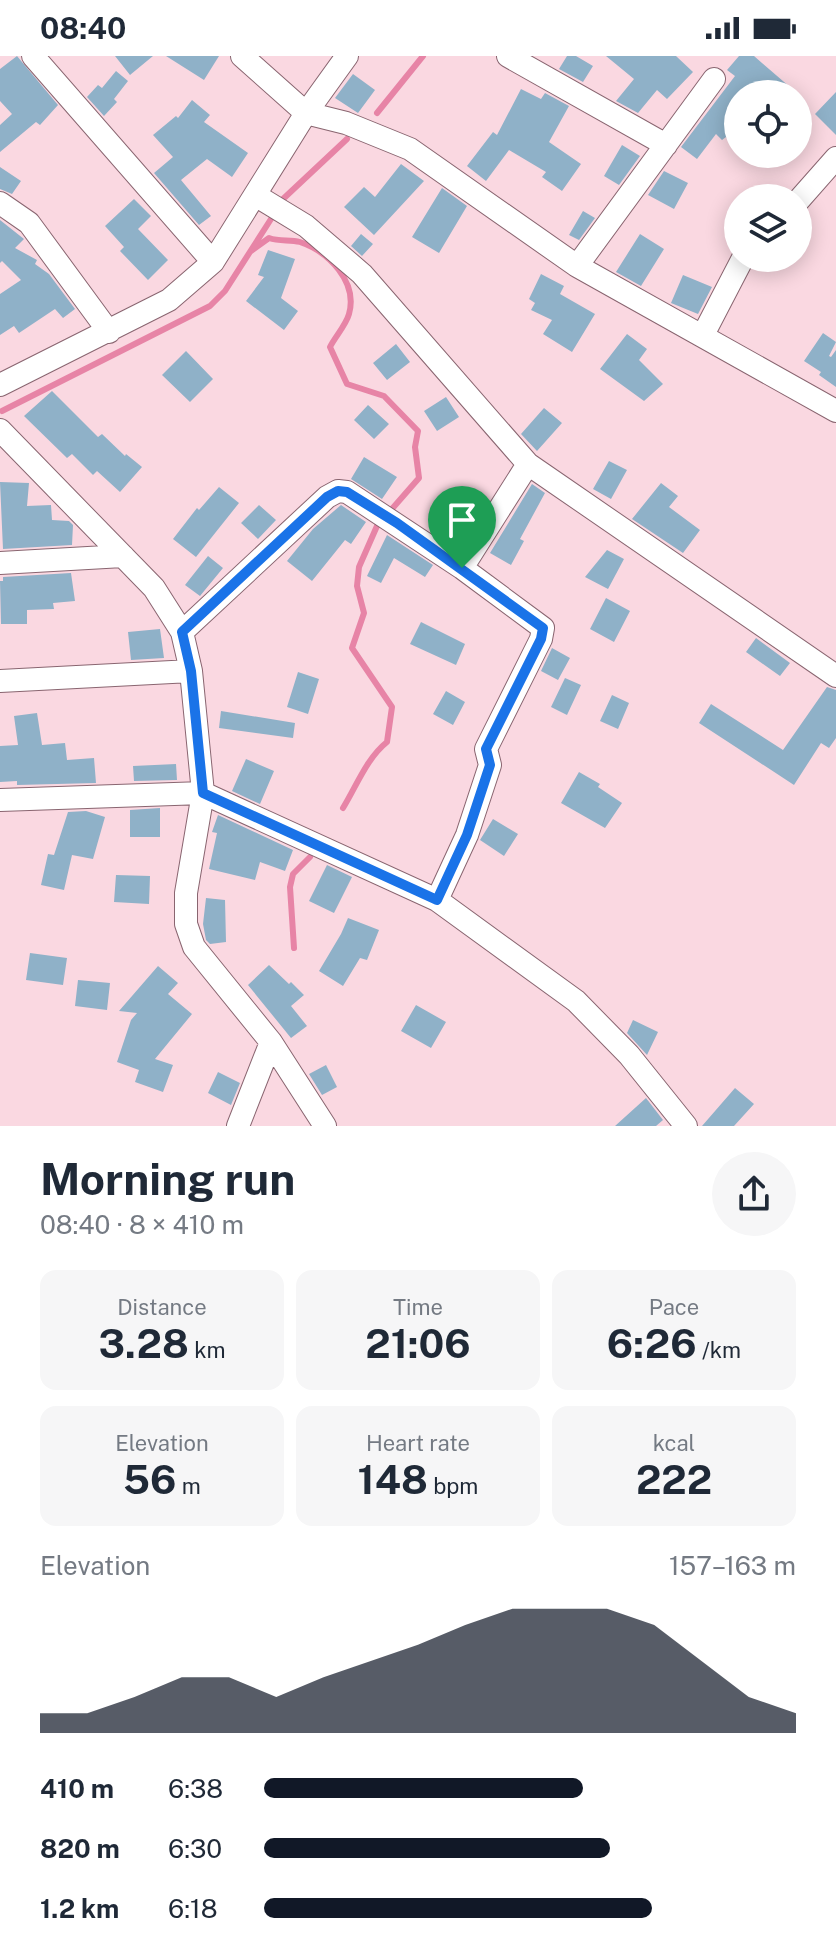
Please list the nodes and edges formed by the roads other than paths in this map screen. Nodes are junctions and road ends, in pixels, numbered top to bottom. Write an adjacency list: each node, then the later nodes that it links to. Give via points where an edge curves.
1 (33, 56): 12 (street)
2 (242, 56): 6 (street)
3 (347, 56): 6 (street)
4 (508, 56): 7 (street)
5 (714, 79): 7 (street)
6 (306, 113): 10 (street); 13 (street, via 410,149)
7 (666, 145): 13 (street)
8 (836, 158): 9 (street)
9 (812, 185)
10 (255, 195): 12 (street); 20 (street, via 306,226 362,274)
11 (0, 203): 15 (street, via 29,223)
12 (213, 262): 15 (street, via 169,300)
13 (577, 266): 16 (street)
14 (736, 272): 16 (street)
15 (109, 332): 17 (street)
16 (703, 335): 18 (street)
17 (0, 385)
18 (836, 411)
19 (0, 430): 21 (street)
20 (528, 464): 23 (street); 26 (street)
21 (123, 556): 22 (street); 24 (street, via 154,588)
22 (0, 563)
23 (462, 568): 24 (street, via 338,491); 30 (street, via 543,628 486,749 490,765 467,835)
24 (182, 632): 25 (street)
25 (191, 671): 27 (street); 28 (street)
26 (836, 676)
27 (0, 681)
28 (203, 793): 29 (street); 30 (street); 31 (street, via 186,924 194,947)
29 (0, 800)
30 (437, 900): 34 (street, via 576,1001 629,1055)
31 (271, 1042): 32 (street); 33 (street)
32 (238, 1126)
33 (325, 1126)
34 (686, 1126)

